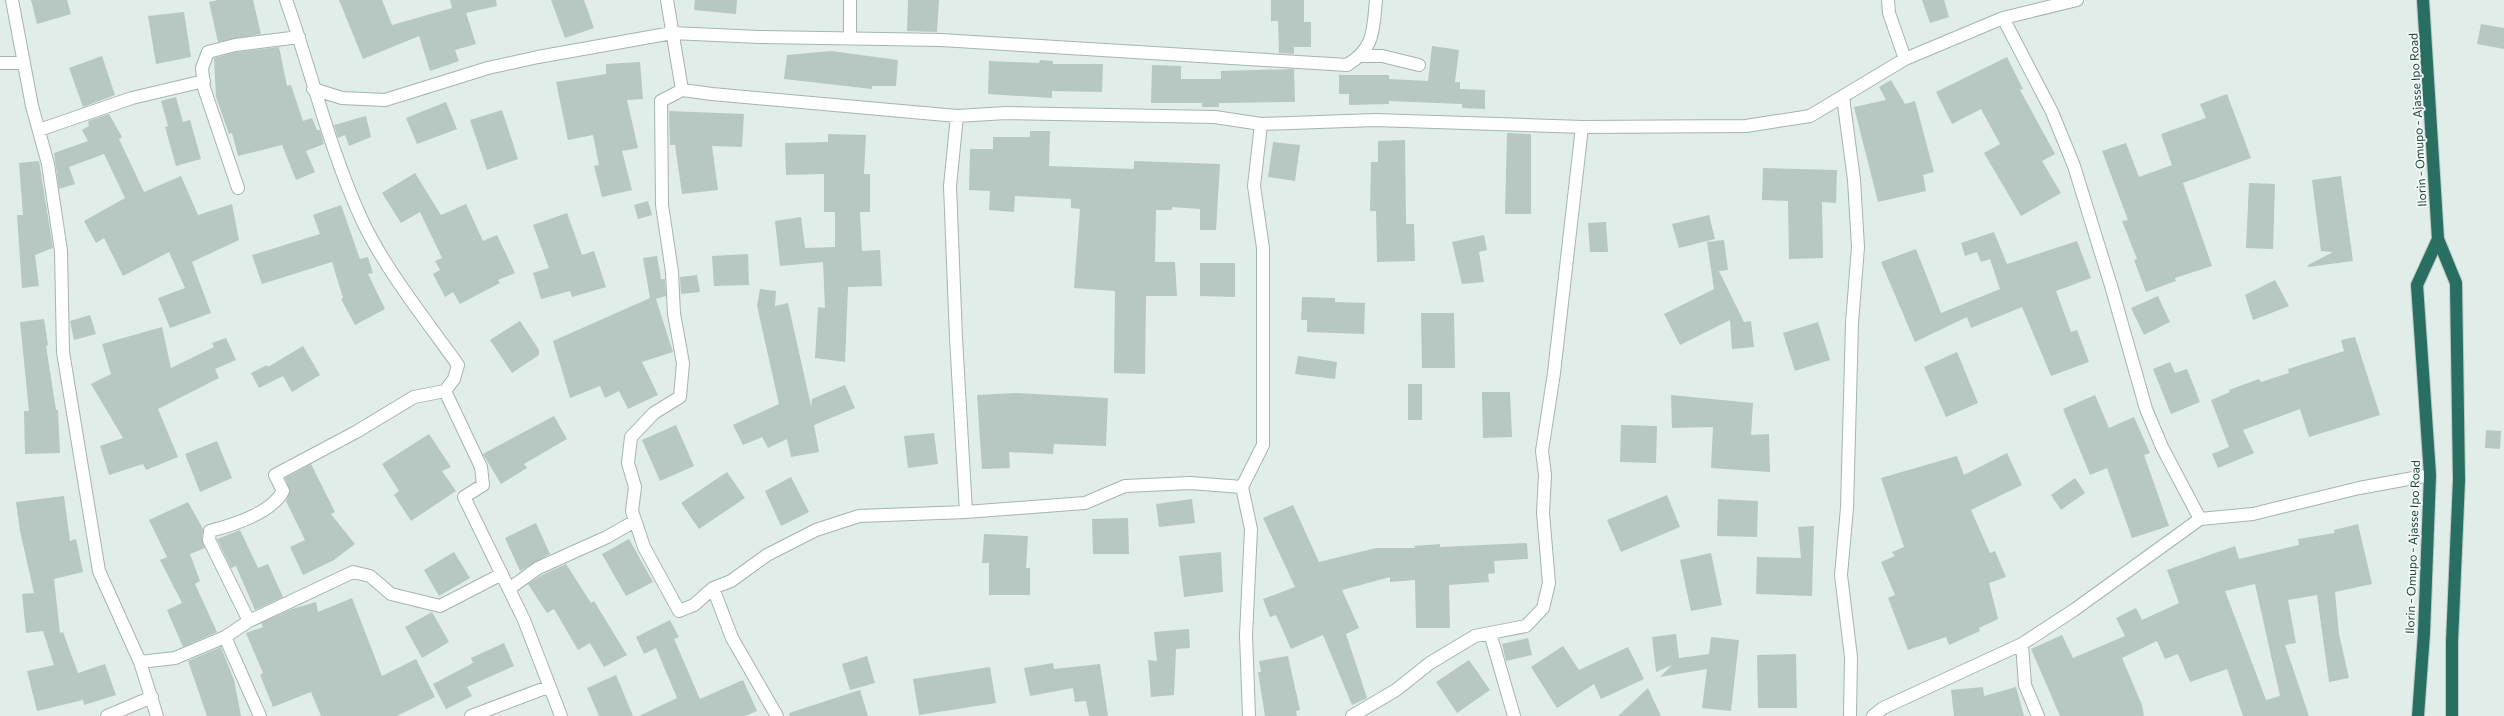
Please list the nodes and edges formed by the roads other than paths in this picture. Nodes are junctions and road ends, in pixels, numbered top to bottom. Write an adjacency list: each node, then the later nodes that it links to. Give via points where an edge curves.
1 (12, 0): 16 (street)
2 (286, 0): 11 (street)
3 (666, 0): 10 (street)
4 (850, 0): 12 (street)
5 (1376, 0): 13 (street, via 1372,35)
6 (1888, 0): 14 (street, via 1889,13)
7 (2077, 0): 9 (street)
8 (2423, 0): 27 (highway, Ilorin - Omupo - Ajasse Ipo Road)
9 (2003, 18): 14 (street); 32 (street, via 2052,112 2074,166 2146,409 2162,447)
10 (672, 33): 12 (street, via 760,37); 19 (street, via 538,56 488,68 385,100 342,98); 20 (street)
11 (299, 37): 18 (street, via 235,45 208,52 202,68); 19 (street)
12 (850, 37): 13 (street, via 941,40 1347,65)
13 (1362, 56): 17 (street, via 1382,56)
14 (1905, 60): 21 (street)
15 (0, 63): 16 (street)
16 (23, 63): 25 (street)
17 (1419, 65)
18 (204, 81): 25 (street, via 132,98); 26 (street, via 212,114)
19 (313, 89): 28 (street, via 335,155 361,219 385,260 458,365 454,379)
20 (682, 90): 22 (street, via 753,99); 33 (street, via 661,101 662,205 672,272 674,314 683,363 680,397 654,413 631,437 628,463 635,487 632,512)
21 (1843, 97): 24 (street, via 1810,116 1746,126); 53 (street, via 1854,180 1858,246 1852,323 1847,508 1841,575 1851,657)
22 (957, 116): 23 (street, via 1006,113 1216,117); 31 (street, via 950,186)
23 (1261, 124): 24 (street, via 1375,120); 30 (street, via 1254,186 1263,248 1263,445)
24 (1582, 127): 38 (street, via 1554,372 1542,451 1548,583 1543,608 1526,626)
25 (39, 130): 41 (street, via 48,164 61,251 63,352 99,571)
26 (238, 188)
27 (2438, 239): 29 (highway, Ilorin - Omupo - Ajasse Ipo Road, via 2418,285); 57 (highway, Ilorin - Omupo - Ajasse Ipo Road, via 2456,283 2459,480 2452,642)
28 (445, 391): 34 (street, via 481,467 483,485 464,497); 37 (street, via 414,397 356,432 275,474 284,491 278,501 253,515 210,531 208,540)
29 (2430, 475): 32 (street, via 2359,488 2253,514); 56 (highway, Ilorin - Omupo - Ajasse Ipo Road)
30 (1242, 487): 31 (street, via 1190,483 1125,486 1084,503); 50 (street, via 1251,529 1246,635)
31 (966, 512): 35 (street, via 859,516 816,530 767,555 730,581)
32 (2200, 519): 40 (street, via 2074,610)
33 (635, 521): 35 (street, via 644,547 679,610 694,605); 36 (street, via 607,537 538,568)
34 (502, 574): 36 (street); 37 (street, via 440,606 391,594 370,576 353,572)
35 (713, 588): 49 (street, via 732,638)
36 (509, 589): 42 (street, via 524,620)
37 (249, 621): 39 (street)
38 (1490, 633): 51 (street, via 1475,636 1453,648 1396,690); 52 (street)
39 (225, 637): 41 (street, via 175,658); 46 (street)
40 (2022, 644): 54 (street, via 1883,708); 55 (street, via 2025,685)
41 (140, 662): 43 (street)
42 (548, 687): 47 (street); 48 (street)
43 (152, 697): 44 (street); 45 (street)
44 (107, 716)
45 (157, 716)
46 (260, 716)
47 (471, 716)
48 (561, 716)
49 (777, 716)
50 (1249, 716)
51 (1352, 716)
52 (1514, 716)
53 (1850, 716)
54 (1872, 716)
55 (2038, 716)
56 (2418, 716)
57 (2452, 716)

